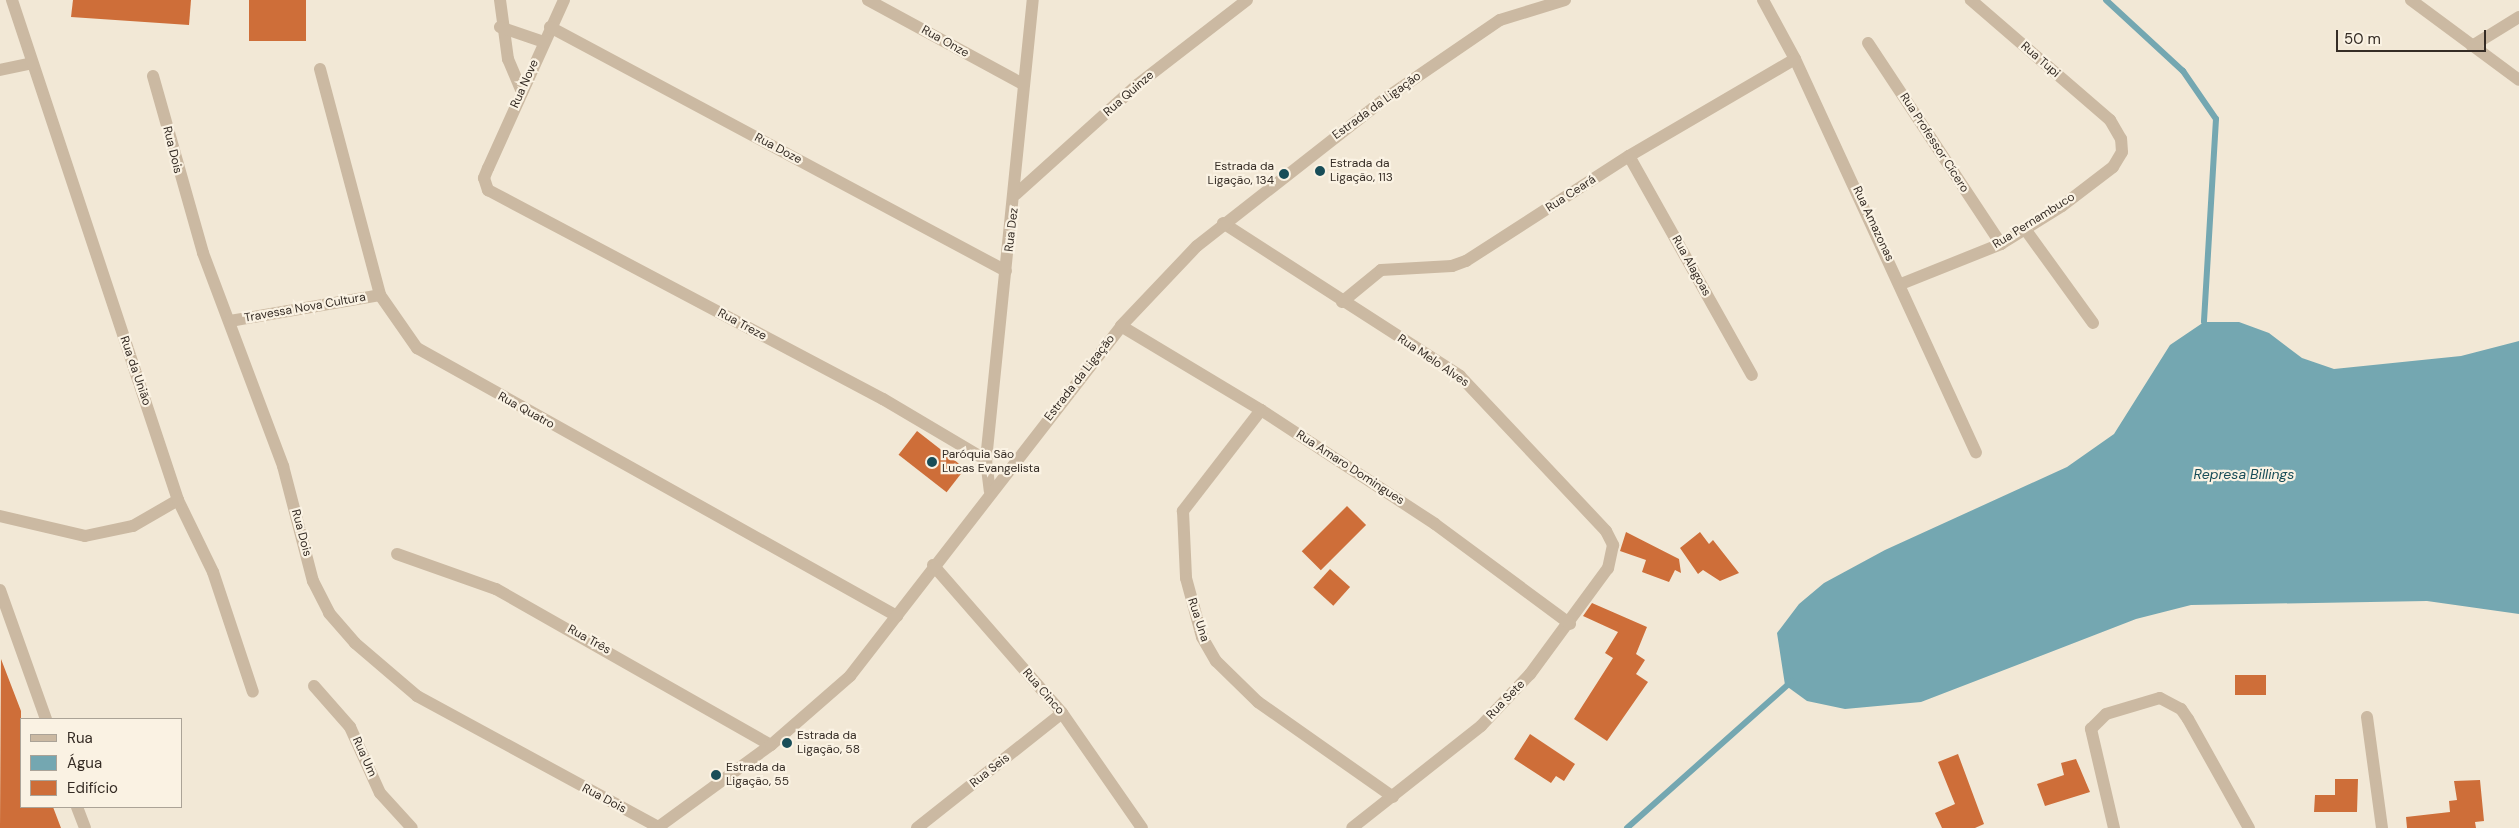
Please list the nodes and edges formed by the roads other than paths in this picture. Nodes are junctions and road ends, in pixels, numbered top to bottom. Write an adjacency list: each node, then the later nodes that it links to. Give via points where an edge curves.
1 (12, 0): 18 (street, Rua da União)
2 (500, 0): 12 (street)
3 (564, 0): 13 (street, Rua Nove)
4 (868, 0): 23 (street, Rua Onze)
5 (1033, 0): 23 (street, Rua Dez)
6 (1246, 0): 28 (street, Rua Quinze, via 1137,85)
7 (1565, 0): 29 (street, Estrada da Ligação, via 1500,20 1386,98)
8 (1763, 0): 17 (street, Rua Amazonas)
9 (1971, 0): 25 (street, Rua Tupi)
10 (2411, 0): 16 (street)
11 (2519, 17): 16 (street)
12 (500, 27): 14 (street); 24 (street)
13 (550, 27): 14 (street, Rua Nove); 32 (street, Rua Doze)
14 (544, 42): 24 (street, Rua Nove)
15 (1868, 43): 31 (street, Rua Professor Cícero)
16 (2472, 46): 22 (street)
17 (1795, 59): 26 (street, Rua Ceará); 33 (street, Rua Amazonas)
18 (32, 63): 20 (street); 44 (street, Rua da União)
19 (320, 69): 34 (street, Rua Quatro)
20 (0, 70)
21 (153, 76): 36 (street, Rua Dois, via 179,179)
22 (2519, 80)
23 (1023, 84): 28 (street, Rua Dez)
24 (522, 92): 27 (street, Rua Nove)
25 (2110, 120): 30 (street, Rua Pernambuco, via 2121,139 2120,158 2062,206)
26 (1629, 156): 35 (street, Rua Ceará, via 1466,261 1452,266 1381,270); 39 (street, Rua Alagoas)
27 (488, 168): 42 (street, Rua Treze, via 485,184 494,196 882,399)
28 (1016, 194): 32 (street, Rua Dez)
29 (1223, 223): 35 (street, Rua Melo Alves); 38 (street, Estrada da Ligação)
30 (2025, 229): 31 (street, Rua Pernambuco); 37 (street)
31 (2001, 244): 33 (street, Rua Pernambuco)
32 (1006, 271): 42 (street, Rua Dez)
33 (1901, 284): 41 (street, Rua Amazonas)
34 (380, 295): 36 (street, Travessa Nova Cultura); 50 (street, Rua Quatro, via 403,332 436,361)
35 (1342, 302): 46 (street, Rua Melo Alves, via 1460,376)
36 (230, 321): 62 (street, Rua Dois, via 283,466 313,581 329,613 355,643 417,696)
37 (2094, 323)
38 (1121, 326): 40 (street, Rua Amaro Domingues); 43 (street, Estrada da Ligação)
39 (1752, 375)
40 (1261, 410): 51 (street, Rua Amaro Domingues, via 1435,524); 58 (street, Rua Una, via 1183,511 1186,578 1202,637 1216,661 1258,702)
41 (1976, 452)
42 (986, 460): 43 (street)
43 (990, 491): 48 (street, Estrada da Ligação)
44 (178, 500): 45 (street, via 133,526 85,536); 53 (street, Rua da União, via 214,572)
45 (0, 516)
46 (1610, 536): 51 (street, Rua Sete, via 1614,553 1608,568)
47 (397, 554): 57 (street, Rua Três, via 496,589)
48 (933, 565): 50 (street, Estrada da Ligação); 54 (street, Rua Cinco)
49 (0, 590): 56 (street)
50 (897, 616): 57 (street, Estrada da Ligação, via 826,701)
51 (1570, 624): 58 (street, Rua Sete, via 1481,726)
52 (314, 686): 61 (street, Rua Um, via 350,727 380,793)
53 (253, 692)
54 (1062, 713): 63 (street, Rua Seis); 64 (street, Rua Cinco)
55 (2367, 716): 68 (street)
56 (46, 718)
57 (771, 745): 62 (street, Estrada da Ligação)
58 (1393, 797): 65 (street, Rua Sete)
59 (77, 808): 60 (street)
60 (84, 828)
61 (412, 828)
62 (657, 828)
63 (917, 828)
64 (1142, 828)
65 (1352, 828)
66 (2114, 828): 67 (street, via 2091,729 2106,714 2160,698 2181,709 2188,719)
67 (2249, 828)
68 (2382, 828)

